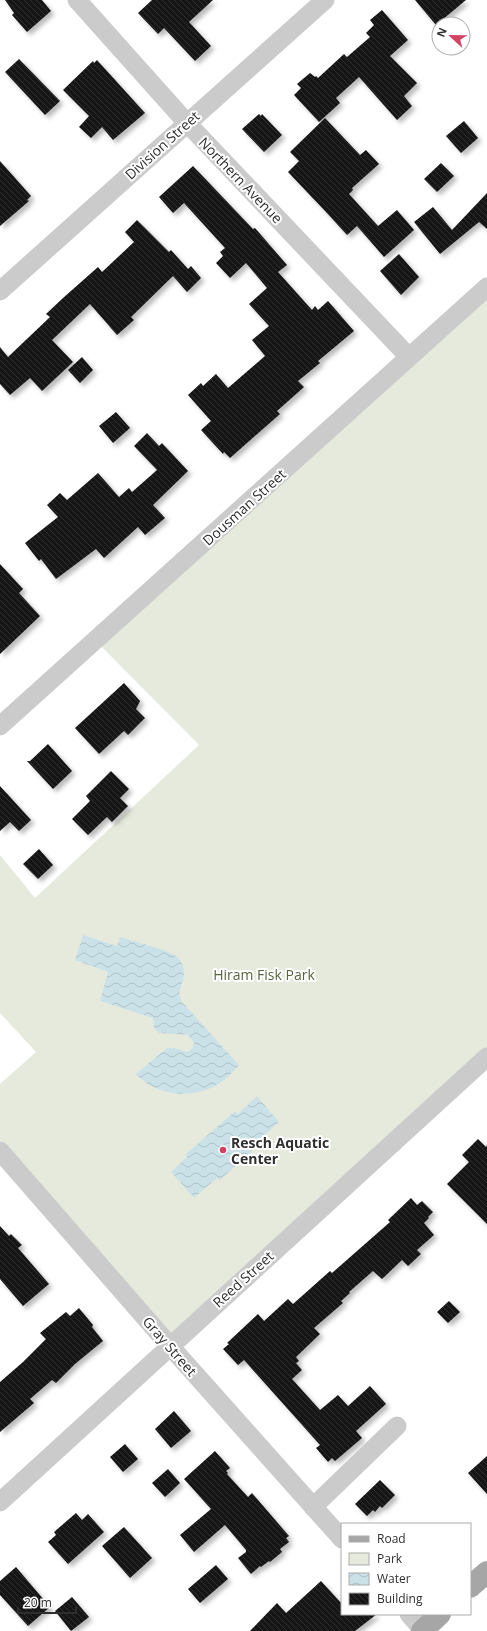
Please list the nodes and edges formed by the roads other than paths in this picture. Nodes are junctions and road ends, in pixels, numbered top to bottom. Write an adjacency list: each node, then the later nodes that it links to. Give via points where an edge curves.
1 (77, 0): 3 (street, Northern Avenue)
2 (324, 0): 3 (street, Division Street)
3 (187, 123): 5 (street, Division Street); 6 (street, Northern Avenue)
4 (487, 287): 6 (street, Dousman Street)
5 (0, 291)
6 (409, 357): 7 (street, Dousman Street)
7 (0, 726)
8 (487, 1057): 10 (street, Reed Street)
9 (0, 1151): 10 (street, Gray Street)
10 (170, 1346): 12 (street, Reed Street); 13 (street, Gray Street)
11 (397, 1426): 13 (street)
12 (0, 1502)
13 (313, 1507): 14 (street, Gray Street)
14 (341, 1538)
15 (487, 1572): 16 (main road)
16 (471, 1586)
17 (438, 1615): 18 (main road)
18 (418, 1625)

